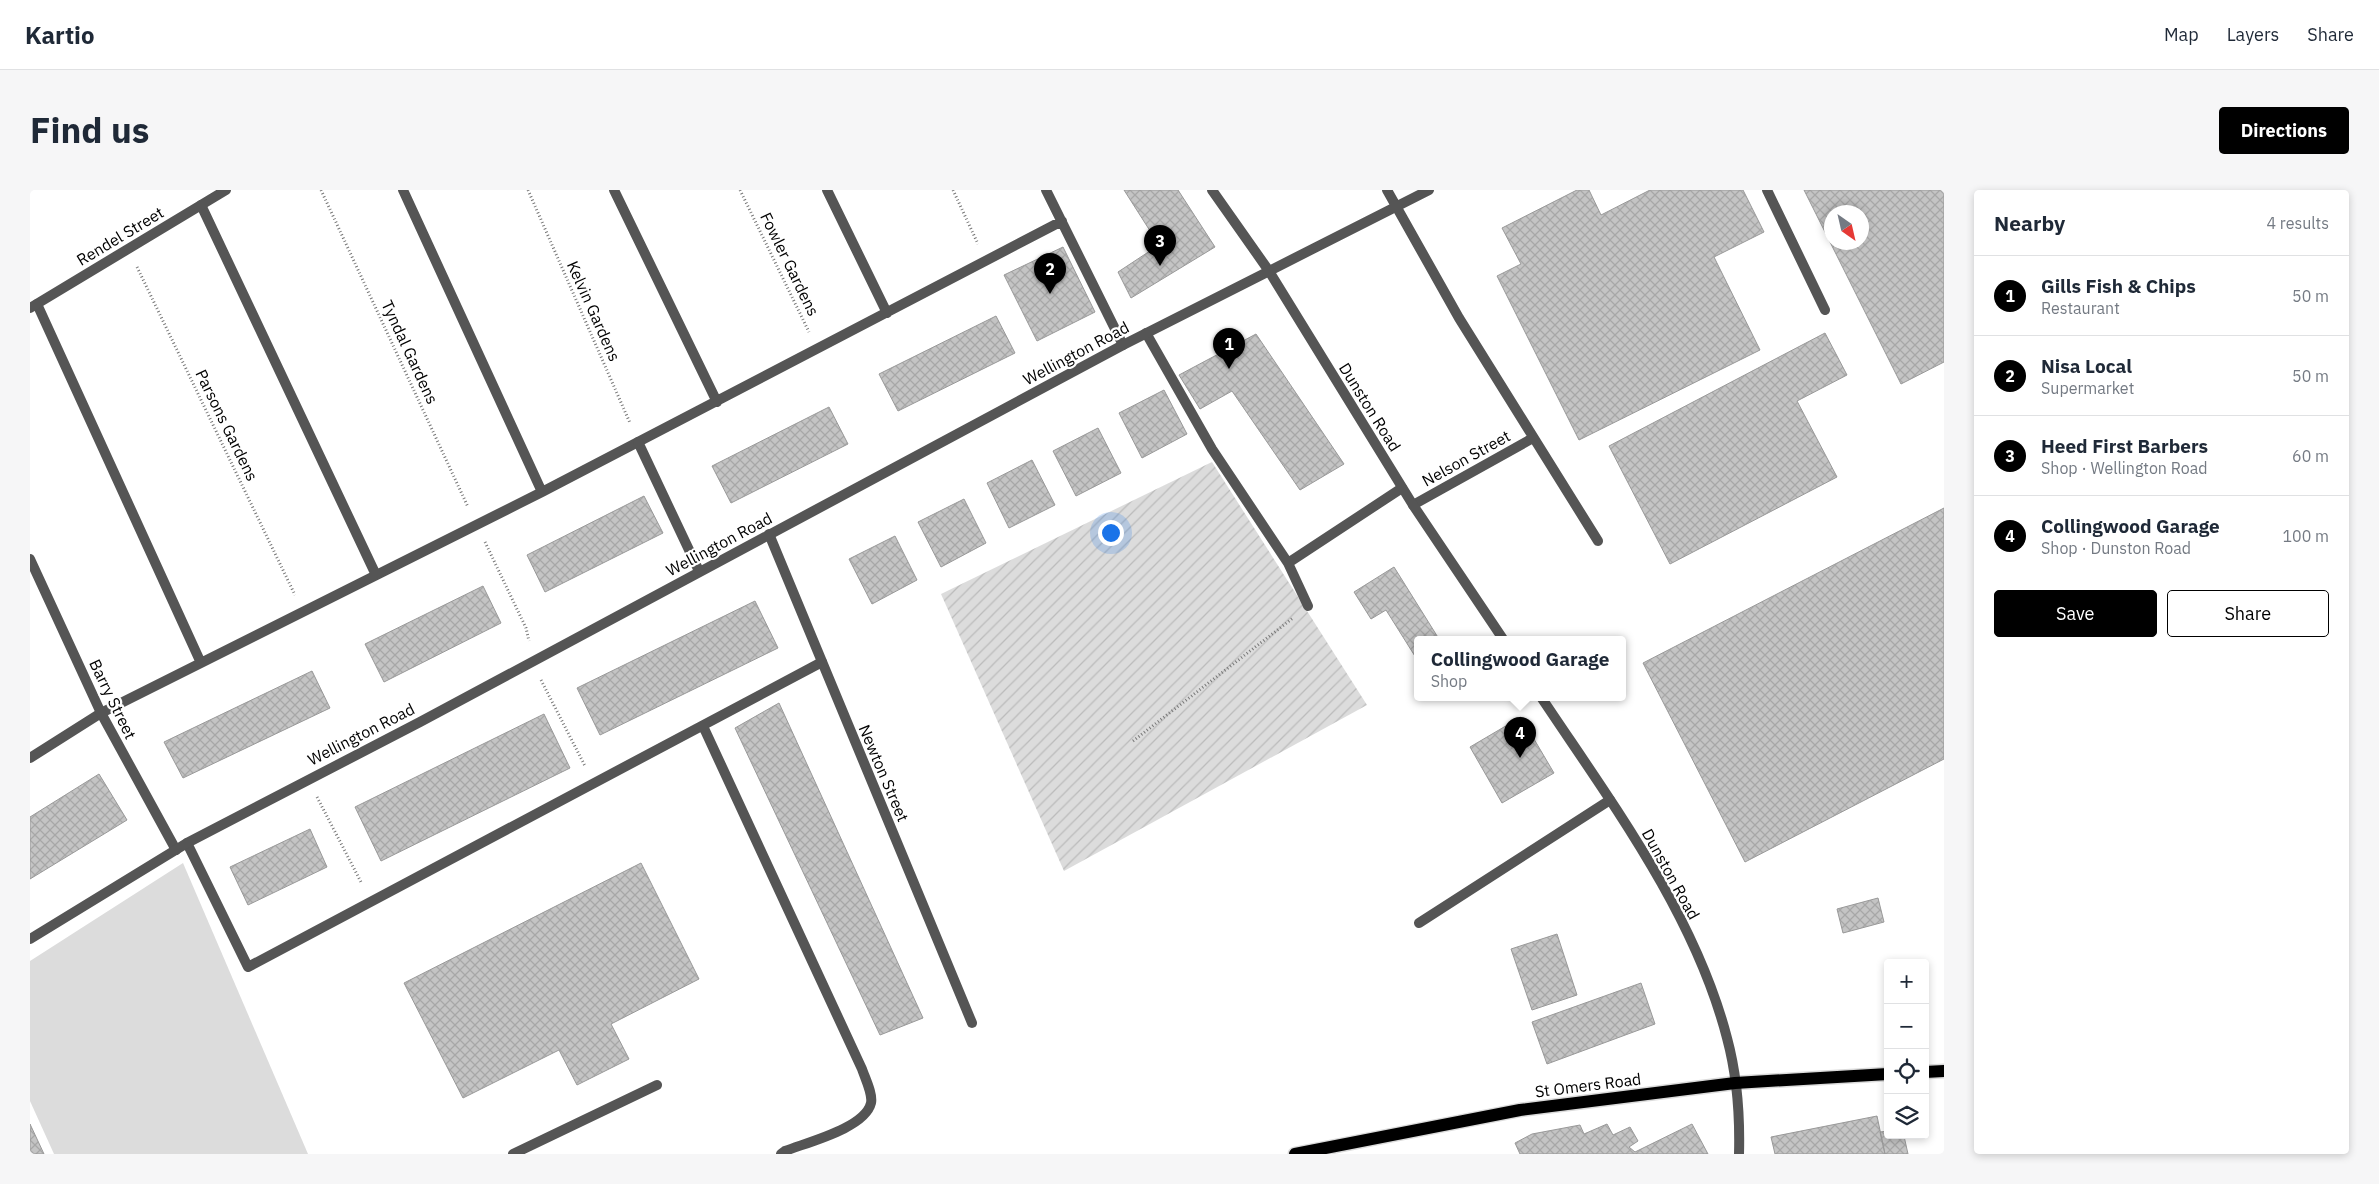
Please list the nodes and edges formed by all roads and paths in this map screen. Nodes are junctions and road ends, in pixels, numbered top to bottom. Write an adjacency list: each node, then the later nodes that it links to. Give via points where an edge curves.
1 (226, 190): 14 (street, Rendel Street)
2 (321, 190): 32 (path, Tyndal Gardens)
3 (403, 190): 30 (street)
4 (528, 190): 28 (path, Kelvin Gardens)
5 (614, 190): 26 (street)
6 (740, 190): 25 (path, Fowler Gardens)
7 (827, 190): 22 (street)
8 (953, 190): 18 (path)
9 (1046, 190): 16 (street)
10 (1212, 190): 19 (street, Dunston Road)
11 (1387, 190): 15 (street)
12 (1429, 190): 15 (street, Wellington Road)
13 (1767, 190): 21 (street)
14 (201, 205): 17 (street, Rendel Street); 38 (street)
15 (1397, 206): 19 (street, Wellington Road); 27 (street, via 1459,318)
16 (1062, 221): 18 (street); 24 (street)
17 (128, 250): 20 (street, Rendel Street); 40 (path, Parsons Gardens)
18 (986, 260): 22 (street)
19 (1269, 271): 23 (street, Wellington Road); 29 (street, Dunston Road)
20 (33, 306): 43 (street)
21 (1825, 310)
22 (887, 313): 25 (street)
23 (1146, 333): 24 (street, Wellington Road); 36 (street, via 1212,449)
24 (1124, 345): 33 (street, Wellington Road)
25 (816, 348): 26 (street)
26 (717, 402): 28 (street)
27 (1533, 438): 31 (street, Nelson Street); 34 (street)
28 (638, 442): 30 (street); 37 (street)
29 (1402, 488): 31 (street, Dunston Road); 36 (street)
30 (542, 492): 32 (street)
31 (1413, 505): 41 (street, Dunston Road)
32 (476, 525): 38 (street)
33 (769, 534): 37 (street, Wellington Road); 42 (street, Newton Street)
34 (1598, 541)
35 (30, 559): 45 (street, Barry Street)
36 (1288, 563): 39 (street)
37 (699, 571): 49 (street, Wellington Road, via 420,722)
38 (376, 575): 40 (street)
39 (1308, 606): 47 (path)
40 (302, 611): 43 (street)
41 (1501, 636)
42 (822, 662): 46 (street); 56 (street, Newton Street)
43 (201, 663): 45 (street)
44 (1544, 701): 50 (street, Dunston Road)
45 (101, 713): 48 (street); 52 (street, Barry Street)
46 (703, 726): 53 (street); 63 (street, via 862,1069 872,1101 866,1115 855,1124)
47 (1133, 741)
48 (30, 758)
49 (307, 778): 51 (street, Wellington Road); 53 (path)
50 (1610, 800): 54 (street); 60 (street, Dunston Road, via 1648,859 1703,968 1728,1040)
51 (187, 843): 52 (street, Wellington Road); 53 (street, via 248,967)
52 (176, 850): 55 (street, Wellington Road)
53 (371, 902)
54 (1419, 923)
55 (30, 939)
56 (972, 1023)
57 (1944, 1071): 58 (main road)
58 (1929, 1072)
59 (1884, 1074): 60 (main road, St Omers Road)
60 (1735, 1083): 64 (main road, St Omers Road, via 1520,1110); 65 (street, Dunston Road, via 1740,1118)
61 (657, 1085): 62 (street)
62 (513, 1154)
63 (781, 1154)
64 (1295, 1154)
65 (1740, 1154)

